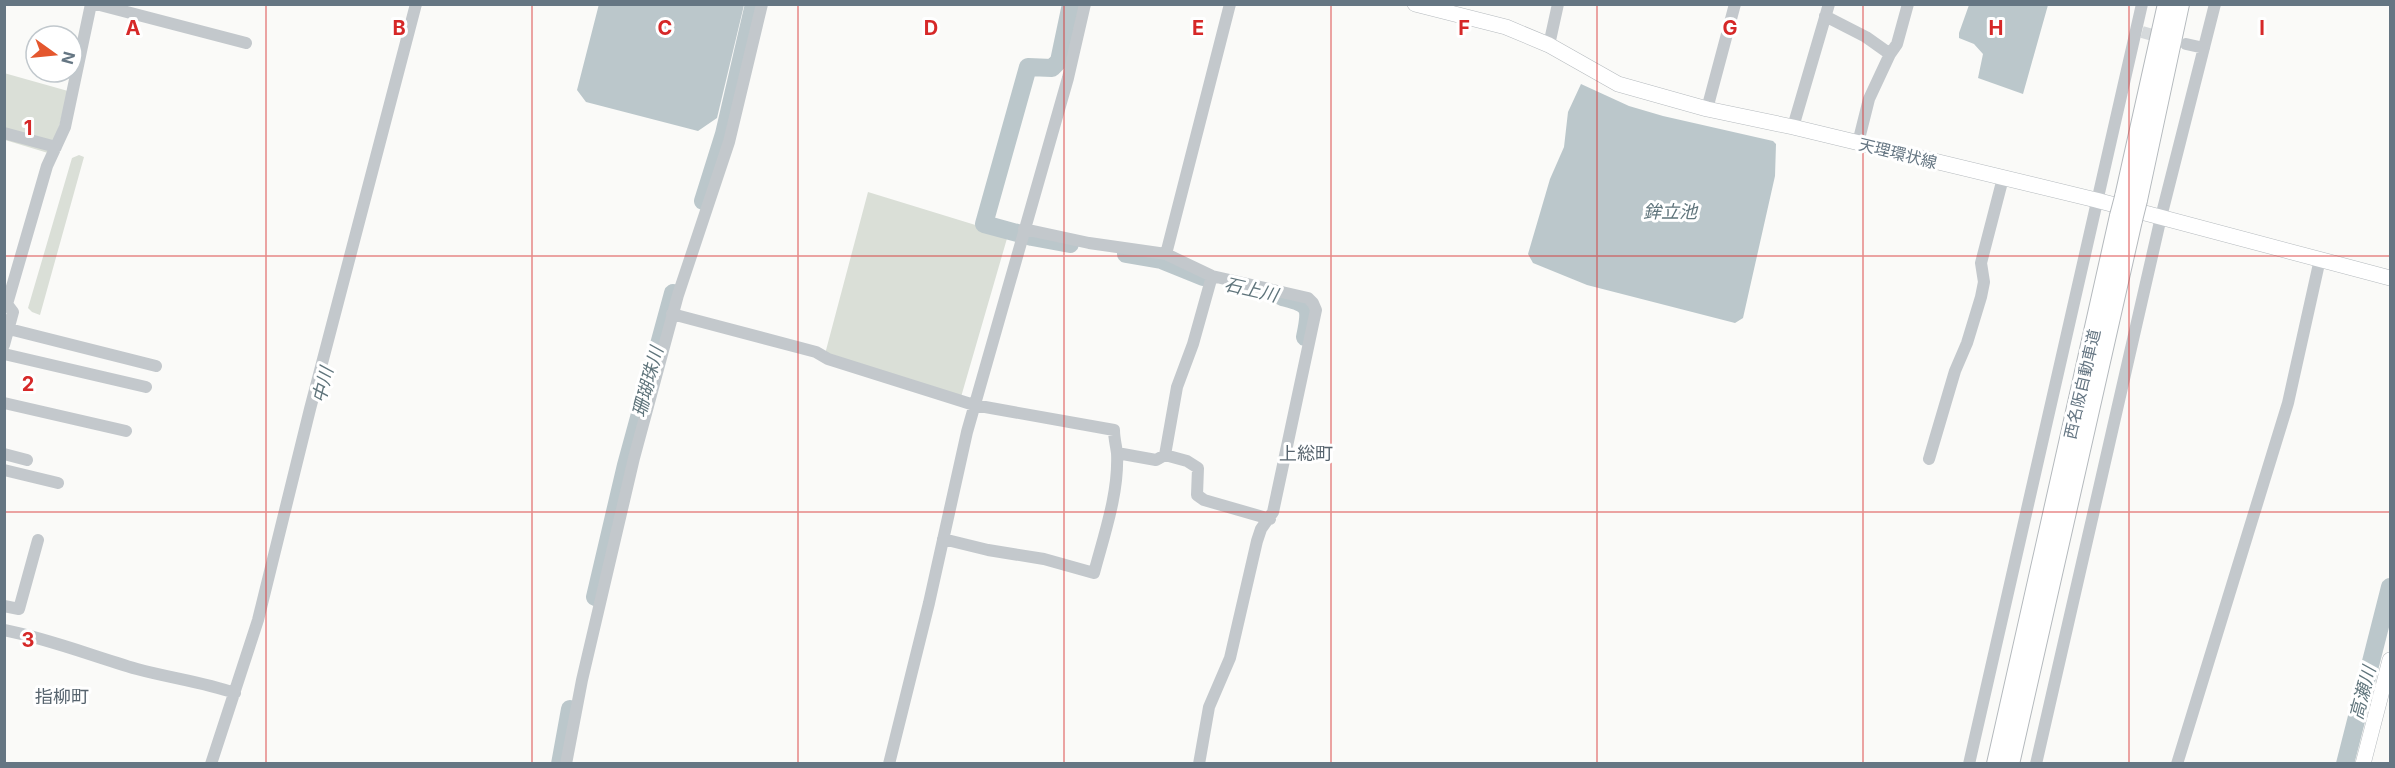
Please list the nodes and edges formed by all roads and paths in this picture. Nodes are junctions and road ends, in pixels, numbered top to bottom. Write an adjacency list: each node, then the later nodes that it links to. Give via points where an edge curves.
1 (91, 4): 26 (street, via 66,127)
2 (96, 4): 17 (street)
3 (416, 4): 60 (street)
4 (762, 4): 38 (street, via 729,142)
5 (1085, 4): 33 (street)
6 (1230, 4): 34 (street)
7 (1415, 4): 19 (main road, 天理環状線, via 1506,27)
8 (1558, 4): 19 (street)
9 (1735, 4): 22 (street)
10 (1908, 4): 21 (street, via 1897,44)
11 (2142, 4): 30 (street, via 2140,32)
12 (2154, 4): 27 (highway, via 2132,134)
13 (2167, 4): 27 (highway, 西名阪自動車道)
14 (2180, 4): 29 (highway, 西名阪自動車道)
15 (2215, 4): 20 (street)
16 (1827, 10): 21 (street); 23 (street)
17 (246, 43)
18 (2186, 44): 20 (street)
19 (1549, 45): 22 (main road, 天理環状線, via 1618,84)
20 (2204, 48): 31 (street)
21 (1890, 54): 25 (street, via 1869,99)
22 (1707, 109): 23 (main road, 天理環状線)
23 (1793, 127): 25 (main road, 天理環状線)
24 (4, 133): 26 (street)
25 (1857, 143): 28 (main road, 天理環状線)
26 (56, 147): 39 (street, via 7,304 13,312)
27 (2136, 149): 29 (highway, 西名阪自動車道)
28 (2002, 178): 30 (main road, 天理環状線); 50 (street, via 1981,263 1981,297)
29 (2131, 198): 32 (highway, 西名阪自動車道, bridge)
30 (2096, 200): 31 (main road, 天理環状線); 65 (street)
31 (2161, 217): 35 (main road, 天理環状線); 68 (street)
32 (2126, 218): 66 (highway, 西名阪自動車道); 67 (highway, 西名阪自動車道)
33 (1024, 229): 34 (street); 45 (street)
34 (1166, 254): 37 (street)
35 (2320, 259): 36 (main road, 天理環状線); 69 (street, via 2288,403)
36 (2391, 278)
37 (1211, 280): 49 (street, via 1178,387); 54 (street, via 1308,298 1316,310)
38 (672, 314): 45 (street, via 816,352); 62 (street, via 634,458)
39 (9, 329): 40 (street); 42 (street)
40 (4, 345)
41 (4, 354): 43 (street)
42 (156, 366)
43 (146, 387)
44 (4, 403): 46 (street)
45 (974, 405): 47 (street, via 1107,427 1114,430); 56 (street)
46 (126, 431)
47 (1117, 453): 49 (street, via 1156,460); 56 (street, via 1111,508 1095,573)
48 (4, 454): 51 (street)
49 (1165, 455): 54 (street, via 1198,468 1197,495 1204,500)
50 (1929, 459)
51 (27, 460)
52 (4, 470): 53 (street)
53 (58, 483)
54 (1270, 519): 64 (street, via 1261,529 1230,658 1209,707)
55 (38, 540): 57 (street, via 19,609)
56 (943, 540): 63 (street)
57 (4, 606)
58 (4, 630): 60 (street)
59 (2391, 660): 70 (main road)
60 (236, 693): 61 (street)
61 (211, 764)
62 (566, 764)
63 (889, 764)
64 (1199, 764)
65 (1969, 764)
66 (1996, 764)
67 (2010, 764)
68 (2036, 764)
69 (2177, 764)
70 (2362, 764)

